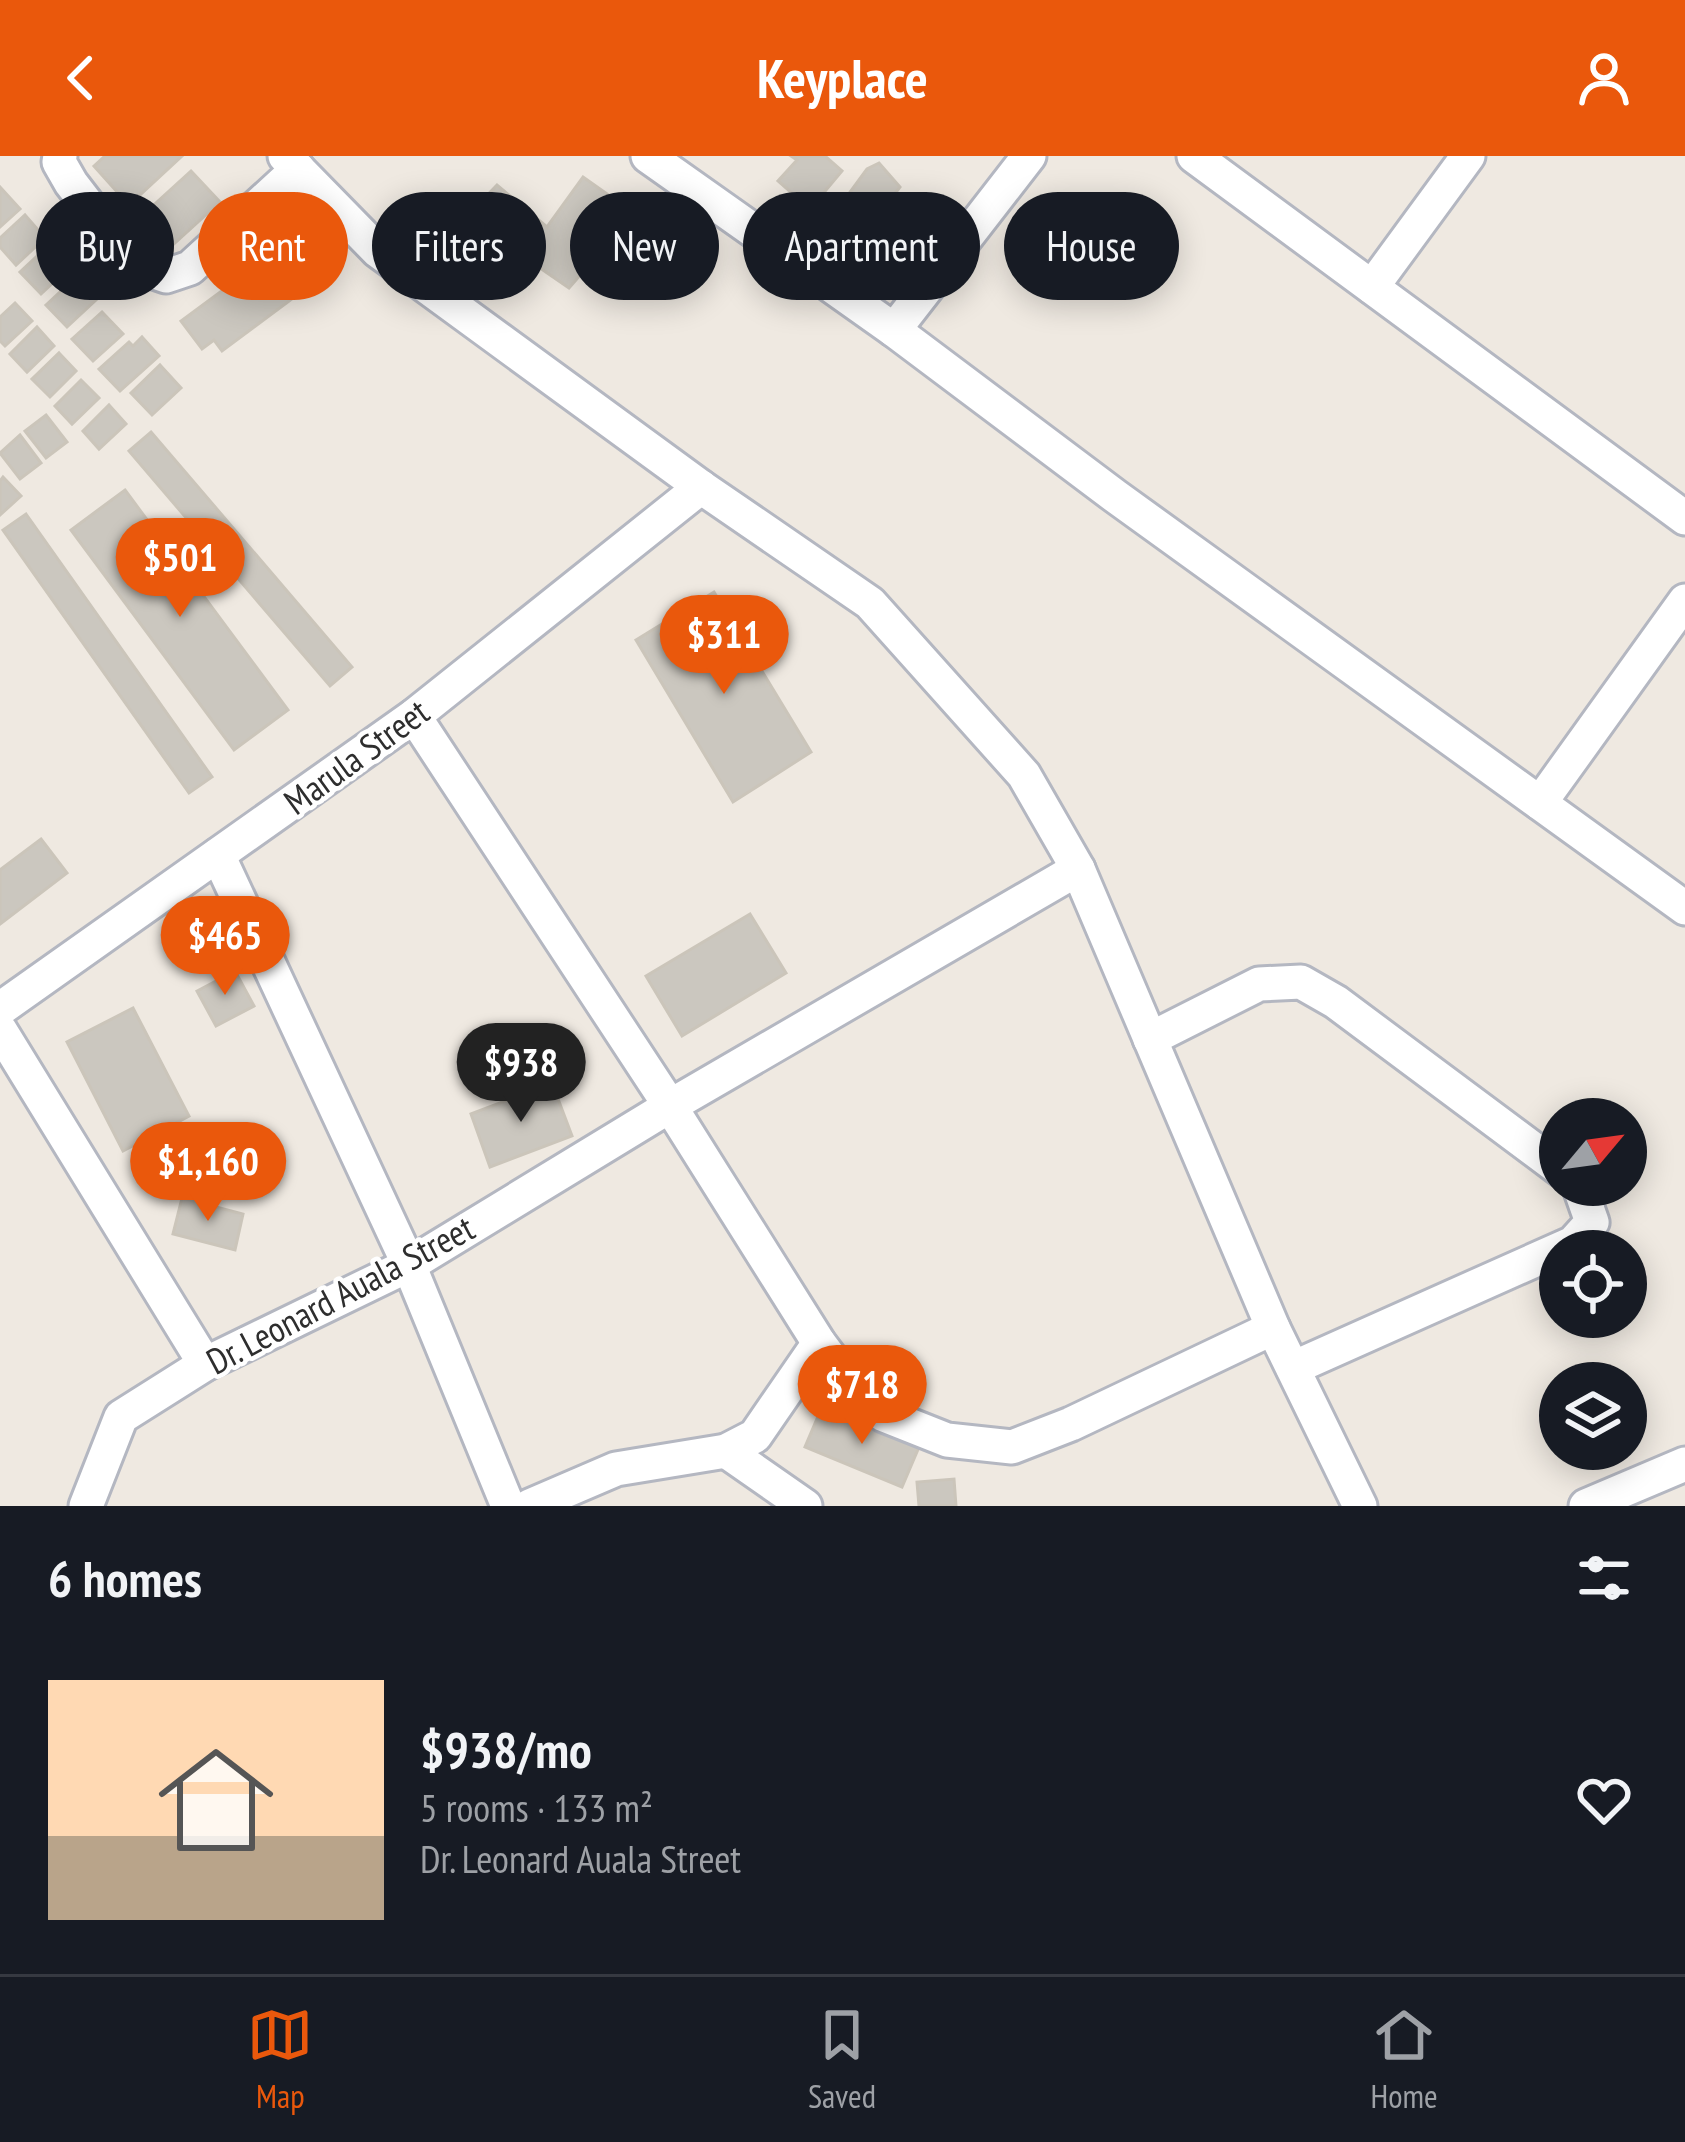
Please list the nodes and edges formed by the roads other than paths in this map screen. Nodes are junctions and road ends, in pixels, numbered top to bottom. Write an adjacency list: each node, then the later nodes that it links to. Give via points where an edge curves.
1 (60, 156): 6 (street, via 71,183 134,265 166,276 190,268)
2 (648, 156): 8 (street)
3 (1028, 156): 8 (street)
4 (1194, 156): 7 (street)
5 (1468, 156): 7 (street)
6 (291, 162): 9 (street, via 378,251)
7 (1372, 287): 10 (street)
8 (894, 330): 13 (street)
9 (700, 487): 12 (street, Marula Street); 15 (street, via 870,603 1024,775)
10 (1685, 518)
11 (1685, 601): 13 (street)
12 (414, 716): 14 (street, Marula Street); 20 (street)
13 (1540, 803): 16 (street)
14 (218, 856): 17 (street, Marula Street); 23 (street)
15 (1078, 869): 19 (street); 20 (street, Dr. Leonard Auala Street)
16 (1685, 908)
17 (0, 1010)
18 (0, 1030): 26 (street)
19 (1150, 1039): 21 (street, via 1259,984 1301,982); 24 (street)
20 (670, 1106): 23 (street, Dr. Leonard Auala Street); 25 (street)
21 (1539, 1153)
22 (1586, 1206): 27 (street, via 1592,1222 1574,1243)
23 (409, 1265): 26 (street, Dr. Leonard Auala Street); 31 (street)
24 (1273, 1328): 25 (street, via 1012,1447 947,1440 884,1415); 27 (street)
25 (819, 1343): 28 (street, via 755,1436)
26 (205, 1364): 30 (street, Dr. Leonard Auala Street, via 122,1417)
27 (1293, 1368): 34 (street)
28 (726, 1451): 32 (street, via 616,1469); 33 (street)
29 (1685, 1464): 35 (street)
30 (86, 1506)
31 (508, 1506)
32 (530, 1506)
33 (805, 1506)
34 (1360, 1506)
35 (1586, 1506)

